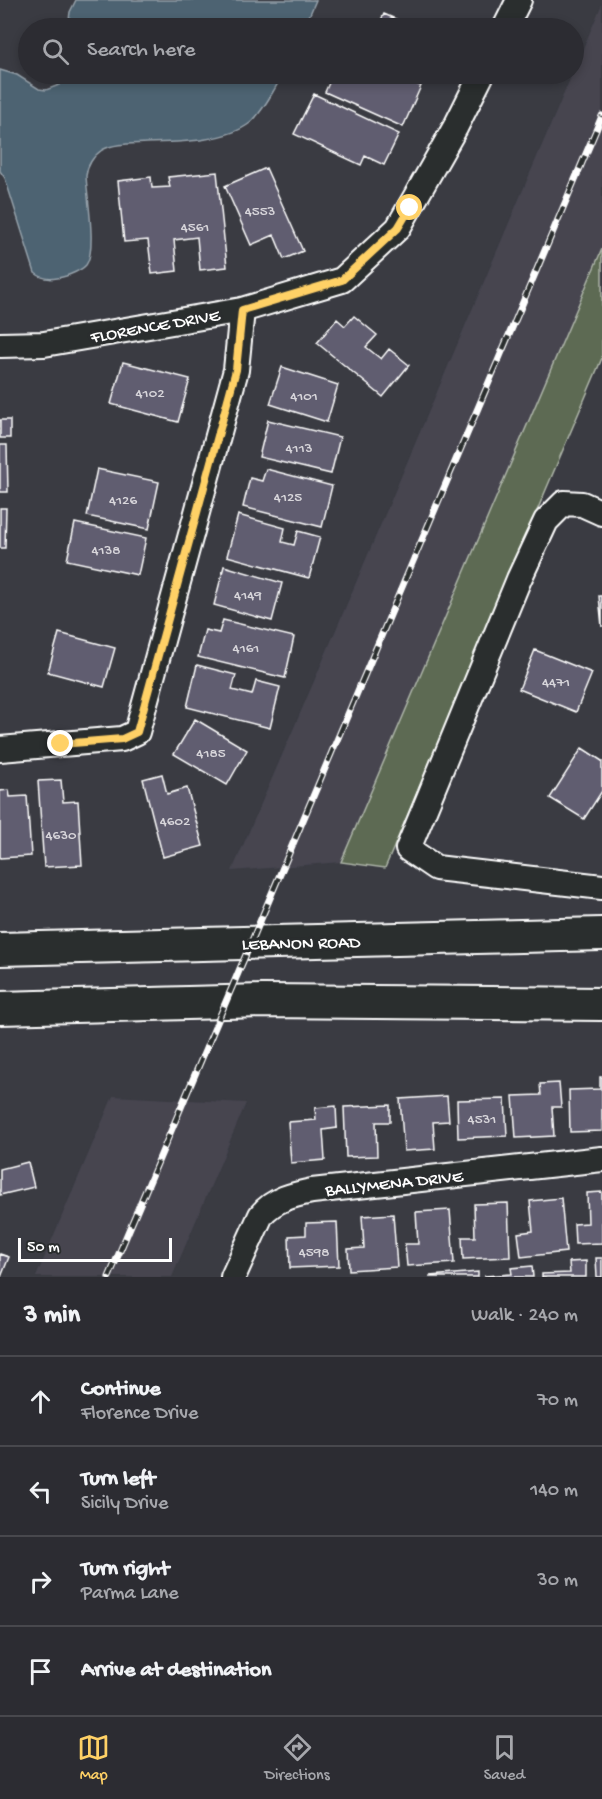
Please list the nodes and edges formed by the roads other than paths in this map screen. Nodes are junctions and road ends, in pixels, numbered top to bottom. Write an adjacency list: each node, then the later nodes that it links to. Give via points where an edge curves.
1 (519, 0): 2 (street)
2 (510, 18)
3 (477, 84): 4 (street, FLORENCE DRIVE, via 398,228 342,280)
4 (242, 310): 5 (street, FLORENCE DRIVE, via 44,344); 7 (street, via 236,370 137,732 122,739)
5 (0, 345)
6 (602, 513): 8 (street, via 582,504 564,503 546,521 408,849 436,868)
7 (0, 749)
8 (602, 887)
9 (602, 934): 10 (main road, LEBANON ROAD)
10 (0, 949)
11 (602, 1004): 12 (main road, via 262,1001)
12 (0, 1008)
13 (602, 1159): 14 (street, BALLYMENA DRIVE, via 294,1195 268,1206 261,1215)
14 (232, 1277)

